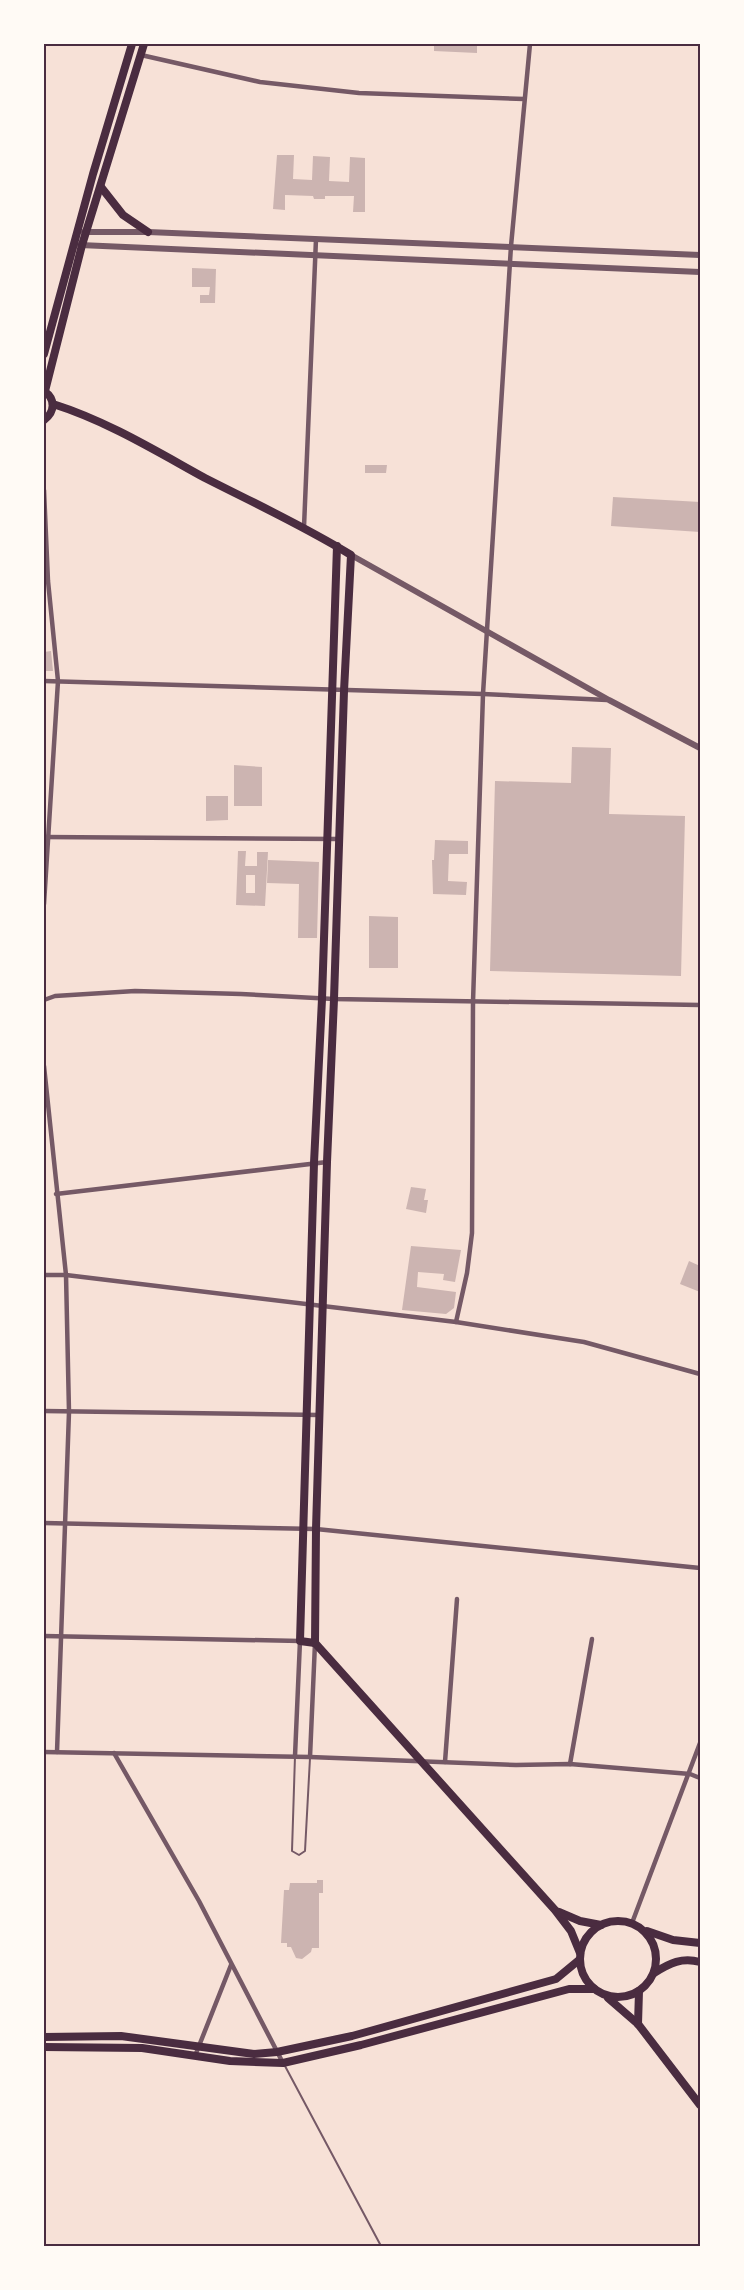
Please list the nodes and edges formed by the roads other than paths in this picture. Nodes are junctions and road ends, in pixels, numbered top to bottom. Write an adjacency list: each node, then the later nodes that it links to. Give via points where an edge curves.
1 (132, 44): 7 (main road)
2 (144, 44): 4 (main road)
3 (530, 44): 5 (street)
4 (141, 55): 5 (street, via 250,81 359,93); 6 (main road)
5 (524, 99): 14 (street)
6 (101, 187): 8 (main road); 10 (main road, via 123,215)
7 (77, 232): 8 (street); 12 (main road)
8 (87, 232): 9 (street); 13 (main road)
9 (129, 232): 10 (street); 15 (street)
10 (148, 232): 11 (street)
11 (316, 239): 14 (street); 17 (street)
12 (74, 245): 13 (street); 20 (main road)
13 (82, 246): 15 (street); 21 (main road)
14 (511, 246): 16 (street); 18 (street)
15 (129, 247): 17 (street)
16 (700, 255)
17 (315, 256): 18 (street); 25 (street)
18 (510, 264): 19 (street); 28 (street)
19 (700, 272)
20 (44, 354)
21 (44, 391): 22 (main road)
22 (53, 404): 23 (main road); 25 (main road, via 83,414)
23 (44, 420)
24 (44, 490): 30 (street)
25 (304, 527): 26 (main road)
26 (337, 546): 27 (main road); 31 (main road)
27 (351, 555): 28 (street); 32 (main road)
28 (487, 631): 33 (street); 34 (street)
29 (44, 681): 30 (street)
30 (58, 681): 31 (street); 36 (street)
31 (331, 691): 32 (street); 37 (main road)
32 (344, 691): 33 (street); 38 (main road)
33 (483, 694): 34 (street); 44 (street)
34 (609, 700): 35 (street)
35 (700, 748)
36 (46, 838): 37 (street); 39 (street)
37 (327, 839): 38 (street); 41 (main road)
38 (339, 839): 42 (main road)
39 (44, 904)
40 (700, 997): 45 (street)
41 (322, 999): 42 (street); 43 (street, via 135,991); 48 (main road)
42 (334, 999): 44 (street); 47 (main road)
43 (44, 1000)
44 (473, 1002): 45 (street); 54 (street, via 472,1233)
45 (700, 1005)
46 (44, 1066): 49 (street)
47 (327, 1162): 48 (street); 53 (main road)
48 (314, 1163): 49 (street); 52 (main road)
49 (57, 1194): 51 (street)
50 (44, 1275): 51 (street)
51 (66, 1275): 52 (street); 57 (street)
52 (310, 1304): 53 (street); 58 (main road)
53 (324, 1305): 54 (street); 59 (main road)
54 (456, 1322): 55 (street, via 584,1342)
55 (700, 1374)
56 (44, 1411): 57 (street)
57 (69, 1412): 58 (street); 61 (street)
58 (306, 1415): 59 (street); 62 (main road)
59 (320, 1415): 63 (main road)
60 (44, 1523): 61 (street)
61 (66, 1524): 62 (street); 67 (street)
62 (304, 1529): 63 (street); 69 (main road)
63 (316, 1529): 64 (street); 70 (main road)
64 (700, 1568)
65 (457, 1599): 78 (street)
66 (44, 1636): 67 (street)
67 (62, 1637): 69 (street); 73 (street)
68 (592, 1640): 79 (street)
69 (300, 1641): 70 (main road); 75 (street)
70 (315, 1643): 76 (street); 77 (main road)
71 (700, 1743): 80 (street)
72 (44, 1752): 73 (street)
73 (57, 1752): 74 (street)
74 (114, 1753): 75 (street); 89 (street)
75 (295, 1756): 76 (street); 76 (lane, via 292,1851 299,1855 305,1851)
76 (310, 1757): 77 (street)
77 (421, 1761): 78 (street); 82 (main road)
78 (445, 1762): 79 (street)
79 (570, 1764): 80 (street)
80 (690, 1774): 81 (street); 83 (street)
81 (700, 1778)
82 (555, 1910): 84 (main road, via 580,1922); 87 (main road, via 571,1931)
83 (632, 1923): 84 (main road); 85 (main road)
84 (601, 1925): 87 (main road, via 584,1941)
85 (642, 1929): 86 (main road, via 673,1940); 90 (main road, via 654,1944)
86 (700, 1943)
87 (580, 1956): 91 (main road, via 584,1976); 94 (main road, via 556,1979)
88 (700, 1962): 90 (main road, via 682,1960)
89 (231, 1965): 100 (street); 102 (street)
90 (654, 1972): 92 (main road)
91 (594, 1989): 93 (main road); 95 (main road, via 568,1989)
92 (639, 1991): 93 (main road, via 622,1997); 96 (main road)
93 (604, 1995): 96 (main road)
94 (448, 2010): 95 (main road); 102 (main road)
95 (451, 2020): 104 (main road)
96 (638, 2024): 105 (main road)
97 (100, 2036): 98 (main road); 99 (main road); 100 (main road, via 140,2037)
98 (44, 2037)
99 (100, 2046): 101 (main road); 103 (main road)
100 (199, 2046): 102 (main road, via 254,2054); 103 (street)
101 (44, 2047)
102 (277, 2052): 104 (street)
103 (195, 2056): 104 (main road)
104 (283, 2063): 106 (lane)
105 (700, 2105)
106 (381, 2247)

